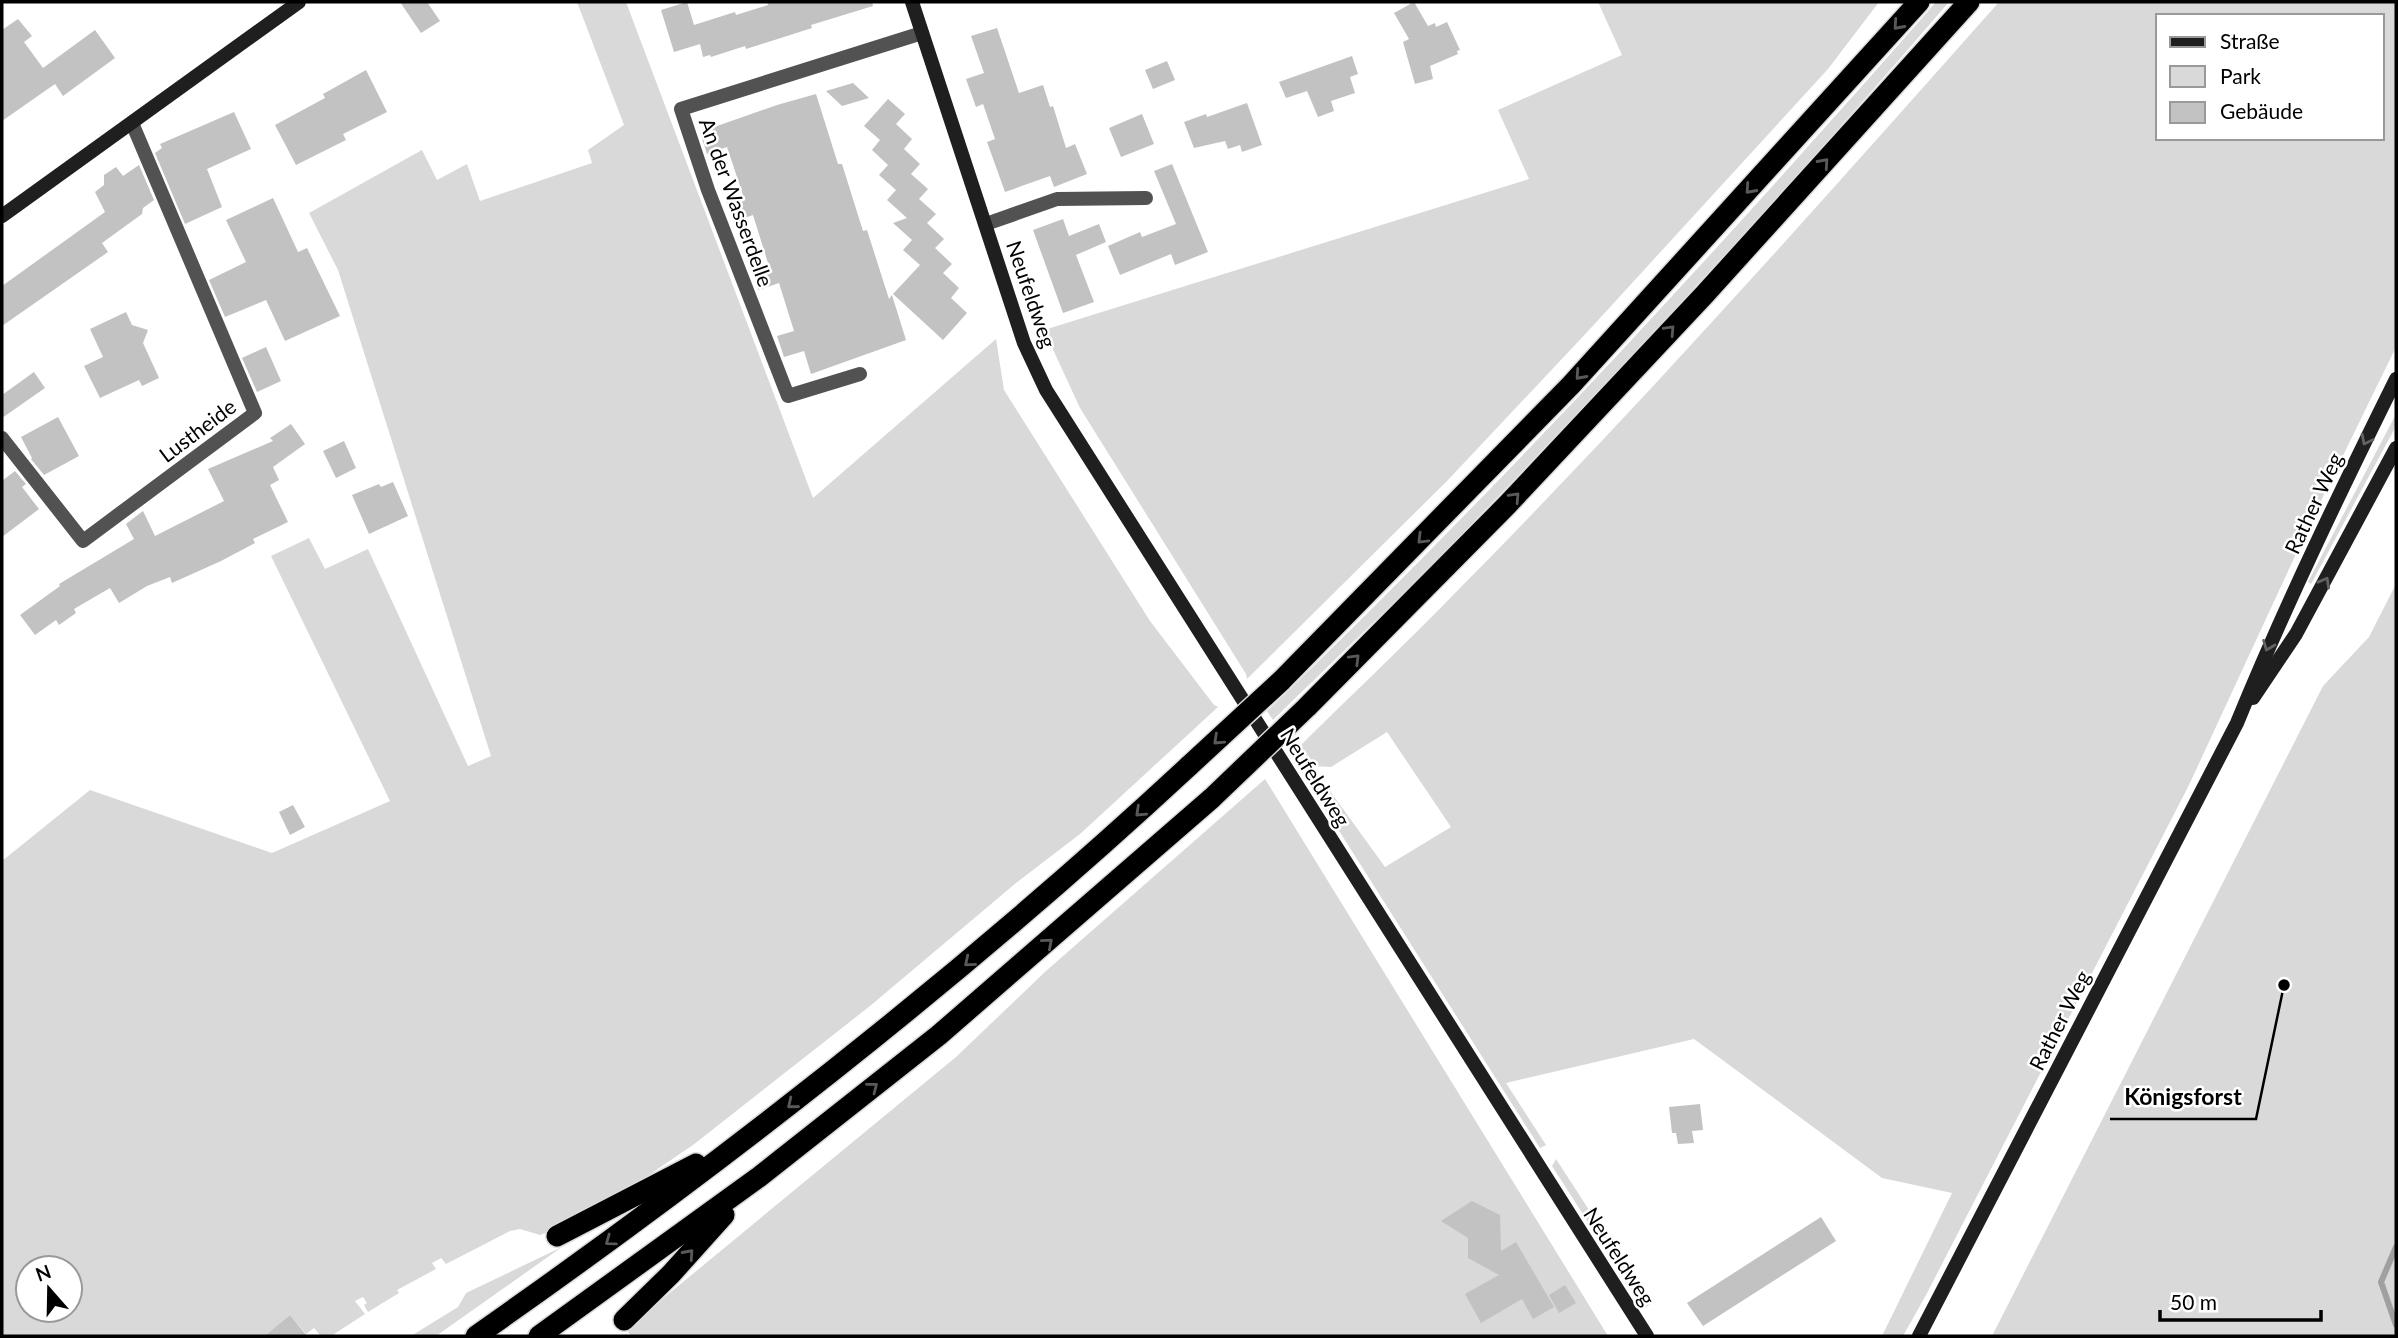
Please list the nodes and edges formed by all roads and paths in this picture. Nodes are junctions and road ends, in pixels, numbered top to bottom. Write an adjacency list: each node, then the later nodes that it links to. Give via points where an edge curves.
1 (299, 2): 6 (main road)
2 (912, 2): 5 (main road, Neufeldweg)
3 (1919, 2): 15 (highway, one-way to 15, bridge, via 1571,385 1281,681 965,965)
4 (1969, 2): 16 (highway, one-way to 4, bridge, via 940,1035 1212,798 1307,707 1527,484)
5 (922, 33): 9 (main road, Neufeldweg); 10 (street, An der Wasserdelle, via 681,109 788,396)
6 (132, 123): 8 (main road); 12 (street, Lustheide, via 256,413 83,541)
7 (1146, 198): 9 (street, Neufeldweg, via 1057,200)
8 (2, 216)
9 (986, 224): 21 (main road, Neufeldweg, via 1024,343 1056,406)
10 (860, 374)
11 (2396, 379): 14 (main road, Rather Weg, one-way to 14, via 2272,636)
12 (2, 438)
13 (2396, 448): 14 (main road, Rather Weg, one-way to 13, via 2297,634)
14 (2237, 723): 22 (main road, Rather Weg)
15 (757, 1132): 17 (highway); 19 (highway, one-way to 19)
16 (759, 1177): 18 (highway, one-way to 16); 20 (highway)
17 (557, 1236)
18 (624, 1320)
19 (475, 1336)
20 (539, 1336)
21 (1647, 1336)
22 (1919, 1336)

